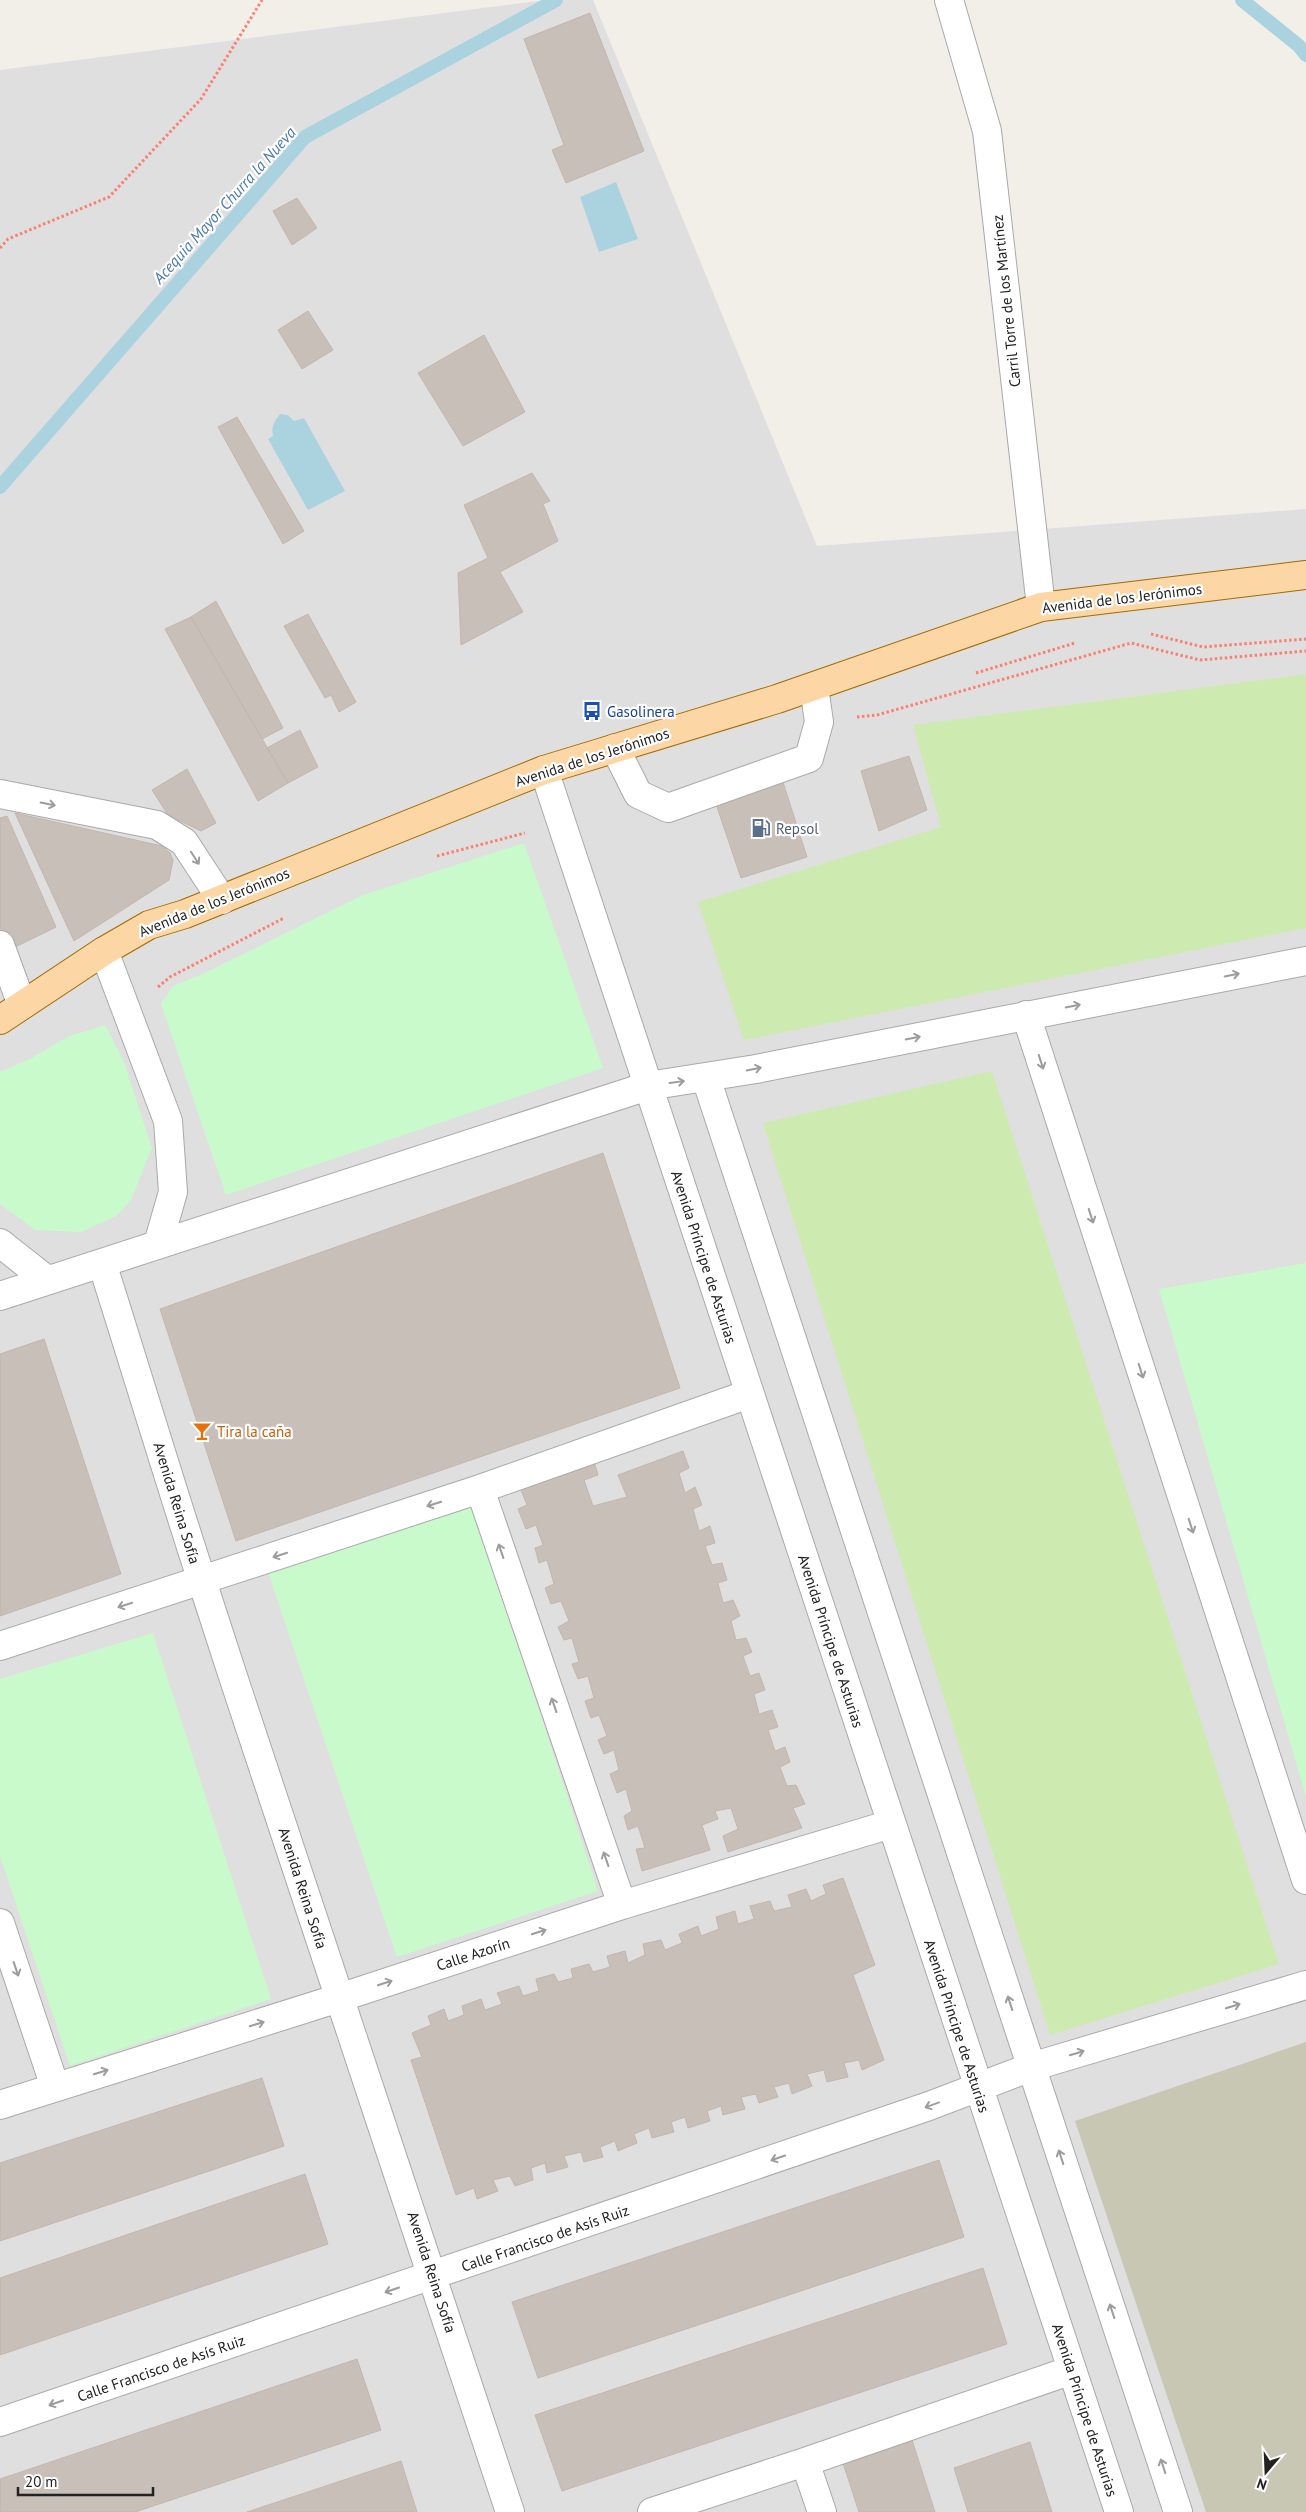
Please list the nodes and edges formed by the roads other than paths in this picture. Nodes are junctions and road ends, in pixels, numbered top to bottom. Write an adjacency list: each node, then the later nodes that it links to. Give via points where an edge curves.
1 (949, 0): 3 (street, Carril Torre de los Martínez, via 987,131)
2 (1306, 575): 3 (main road, Avenida de los Jerónimos)
3 (1041, 607): 4 (main road, Avenida de los Jerónimos)
4 (814, 686): 5 (main road, Avenida de los Jerónimos); 5 (street, via 819,722 809,758 668,808 638,794)
5 (615, 748): 6 (main road, Avenida de los Jerónimos)
6 (544, 770): 8 (main road, Avenida de los Jerónimos); 15 (street, Avenida Príncipe de Asturias)
7 (0, 794): 8 (street, one-way to 8, via 157,825 184,842)
8 (222, 900): 10 (main road, Avenida de los Jerónimos, via 149,925)
9 (0, 945): 12 (street)
10 (104, 951): 12 (main road, Avenida de los Jerónimos); 17 (street, via 168,1121 173,1192)
11 (1306, 961): 13 (street, one-way to 11)
12 (11, 1012)
13 (1026, 1015): 14 (street, one-way to 13); 26 (street, one-way to 26)
14 (706, 1078): 15 (street, one-way to 14); 31 (street, one-way to 14)
15 (648, 1086): 17 (street); 21 (street, Avenida Príncipe de Asturias)
16 (0, 1243): 19 (street)
17 (158, 1244): 18 (street)
18 (102, 1262): 19 (street); 23 (street, Avenida Reina Sofía)
19 (47, 1280): 20 (street)
20 (0, 1296)
21 (749, 1394): 22 (street); 25 (street, Avenida Príncipe de Asturias)
22 (480, 1489): 23 (street, one-way to 23); 27 (street, one-way to 22)
23 (202, 1580): 24 (street, one-way to 24); 30 (street, Avenida Reina Sofía)
24 (0, 1646)
25 (891, 1824): 27 (street, Calle Azorín); 33 (street, Avenida Príncipe de Asturias)
26 (1306, 1880)
27 (622, 1905): 30 (street, Calle Azorín, one-way to 27)
28 (0, 1923): 32 (street, one-way to 32)
29 (1306, 1985): 31 (street, Calle Francisco de Asís Ruiz, one-way to 29)
30 (339, 1998): 32 (street, Calle Azorín, one-way to 30); 35 (street, Avenida Reina Sofía)
31 (1031, 2067): 33 (street, Calle Francisco de Asís Ruiz); 43 (street, one-way to 31)
32 (55, 2086): 34 (street, Calle Azorín)
33 (978, 2089): 35 (street, Calle Francisco de Asís Ruiz, one-way to 35); 36 (street, Avenida Príncipe de Asturias)
34 (0, 2105)
35 (433, 2276): 37 (street, Calle Francisco de Asís Ruiz, one-way to 37); 39 (street, Avenida Reina Sofía)
36 (1072, 2370): 38 (street); 42 (street, Avenida Príncipe de Asturias)
37 (0, 2422)
38 (805, 2462): 40 (street); 41 (street)
39 (510, 2512)
40 (652, 2512)
41 (822, 2512)
42 (1119, 2512)
43 (1178, 2512)

